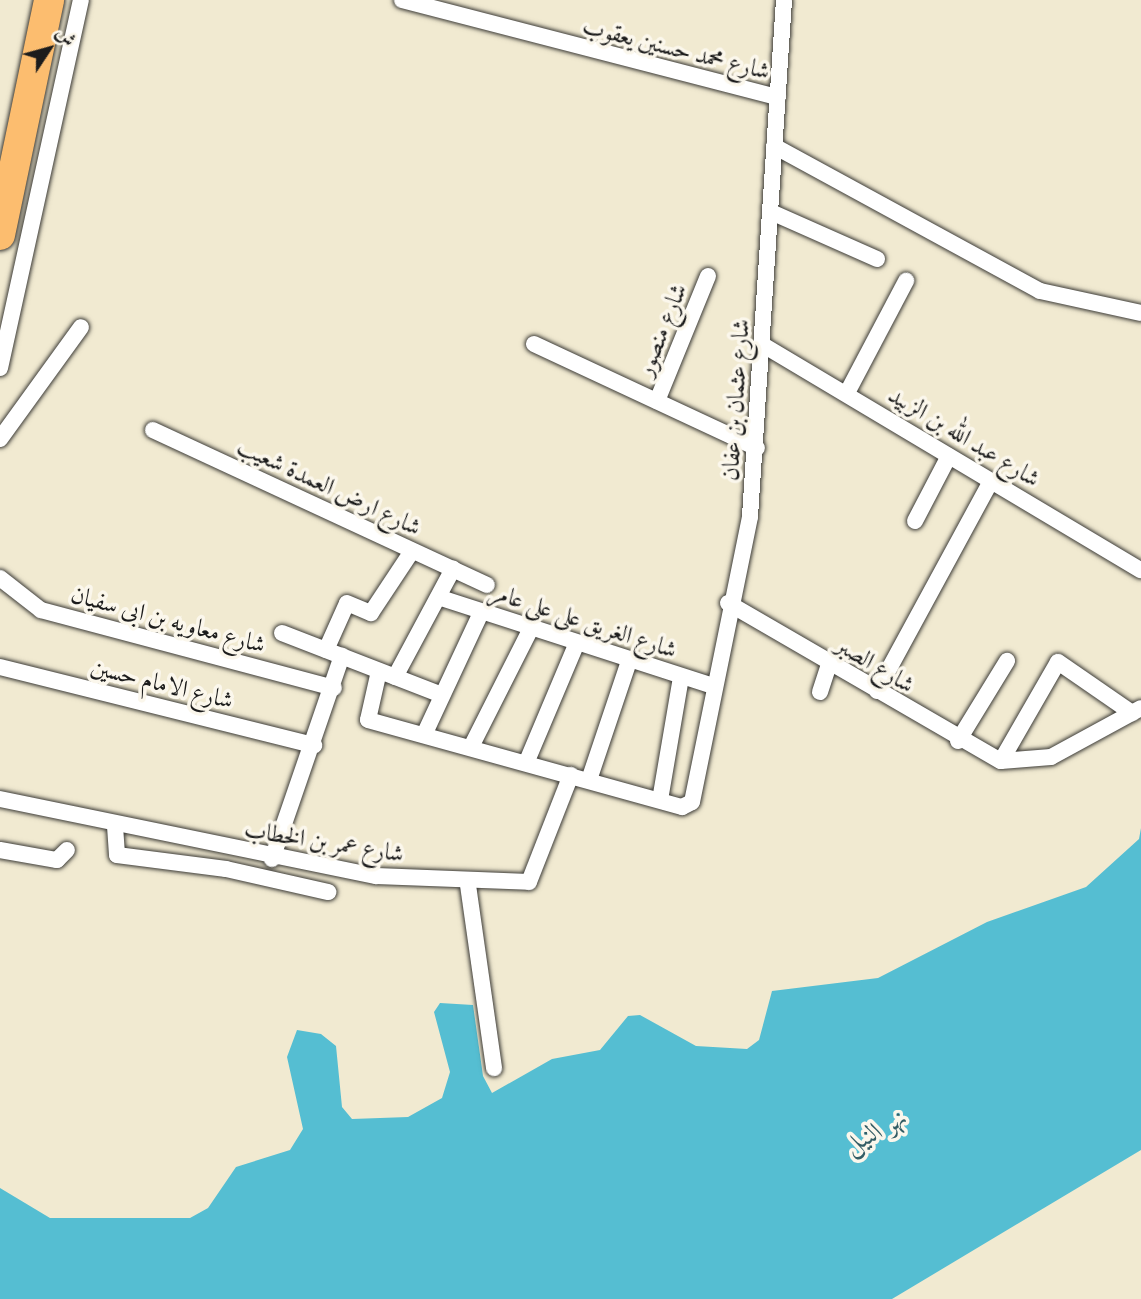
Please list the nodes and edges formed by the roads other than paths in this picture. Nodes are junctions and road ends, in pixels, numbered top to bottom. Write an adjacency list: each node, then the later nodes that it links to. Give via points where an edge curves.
1 (49, 0): 8 (highway)
2 (80, 0): 16 (street)
3 (402, 0): 5 (street, شارع محمد حسنين يعقوب)
4 (784, 0): 5 (street, شارع عثمان بن عفان)
5 (778, 97): 6 (street, شارع عثمان بن عفان)
6 (774, 146): 7 (street, شارع عثمان بن عفان); 12 (street, via 1040,291)
7 (771, 212): 9 (street); 15 (street, شارع عثمان بن عفان)
8 (0, 234)
9 (877, 259)
10 (708, 276): 18 (street, شارع منصور)
11 (906, 281): 17 (street)
12 (1141, 313)
13 (81, 327): 20 (street)
14 (534, 344): 18 (street)
15 (763, 345): 17 (street, شارع عبد الله بن الزبيد); 21 (street, شارع عثمان بن عفان)
16 (0, 368)
17 (847, 393): 22 (street, شارع عبد الله بن الزبيد)
18 (657, 401): 21 (street)
19 (153, 430): 25 (street, شارع ارض العمدة شعيب)
20 (0, 439)
21 (757, 449): 31 (street, شارع عثمان بن عفان, via 750,516)
22 (949, 456): 23 (street, شارع عبد الله بن الزبيد); 24 (street)
23 (991, 481): 27 (street, شارع عبد الله بن الزبيد); 46 (street)
24 (915, 521)
25 (412, 551): 26 (street, شارع ارض العمدة شعيب); 36 (street, via 371,613 347,603)
26 (453, 569): 29 (street, شارع ارض العمدة شعيب); 30 (street)
27 (1141, 570)
28 (0, 578): 45 (street, شارع معاويه بن ابى سفيان, via 41,610)
29 (487, 585)
30 (441, 598): 32 (street, شارع الغريق على على عامر); 42 (street, via 430,604)
31 (728, 603): 40 (street, شارع الصبر); 44 (street, شارع عثمان بن عفان)
32 (481, 613): 33 (street, شارع الغريق على على عامر); 48 (street)
33 (530, 630): 35 (street, شارع الغريق على على عامر); 53 (street)
34 (282, 633): 36 (street)
35 (576, 645): 38 (street, شارع الغريق على على عامر); 54 (street)
36 (326, 650): 37 (street)
37 (342, 656): 42 (street); 45 (street)
38 (629, 661): 43 (street, شارع الغريق على على عامر); 57 (street)
39 (1007, 661): 51 (street)
40 (829, 664): 46 (street, شارع الصبر); 47 (street)
41 (0, 667): 52 (street, شارع الامام حسين)
42 (387, 674): 48 (street); 50 (street, via 368,720)
43 (681, 677): 44 (street, شارع الغريق على على عامر); 59 (street)
44 (711, 685): 59 (street, شارع عثمان بن عفان, via 693,797 682,807)
45 (334, 688): 52 (street)
46 (877, 691): 51 (street, شارع الصبر)
47 (820, 692)
48 (439, 694): 50 (street)
49 (1137, 711): 55 (street, via 1051,757); 55 (street, via 1058,662)
50 (424, 735): 53 (street)
51 (958, 741): 55 (street, شارع الصبر)
52 (314, 745): 63 (street)
53 (471, 747): 54 (street)
54 (527, 761): 56 (street)
55 (1001, 761)
56 (571, 775): 57 (street); 64 (street, شارع عمر بن الخطاب, via 533,880)
57 (589, 780): 59 (street)
58 (0, 799): 60 (street, شارع عمر بن الخطاب)
59 (660, 800)
60 (115, 827): 63 (street, شارع عمر بن الخطاب); 65 (street, via 117,855)
61 (67, 849): 62 (street, via 57,860)
62 (0, 850)
63 (272, 859): 64 (street, شارع عمر بن الخطاب)
64 (468, 885): 66 (street)
65 (328, 892)
66 (494, 1068)

